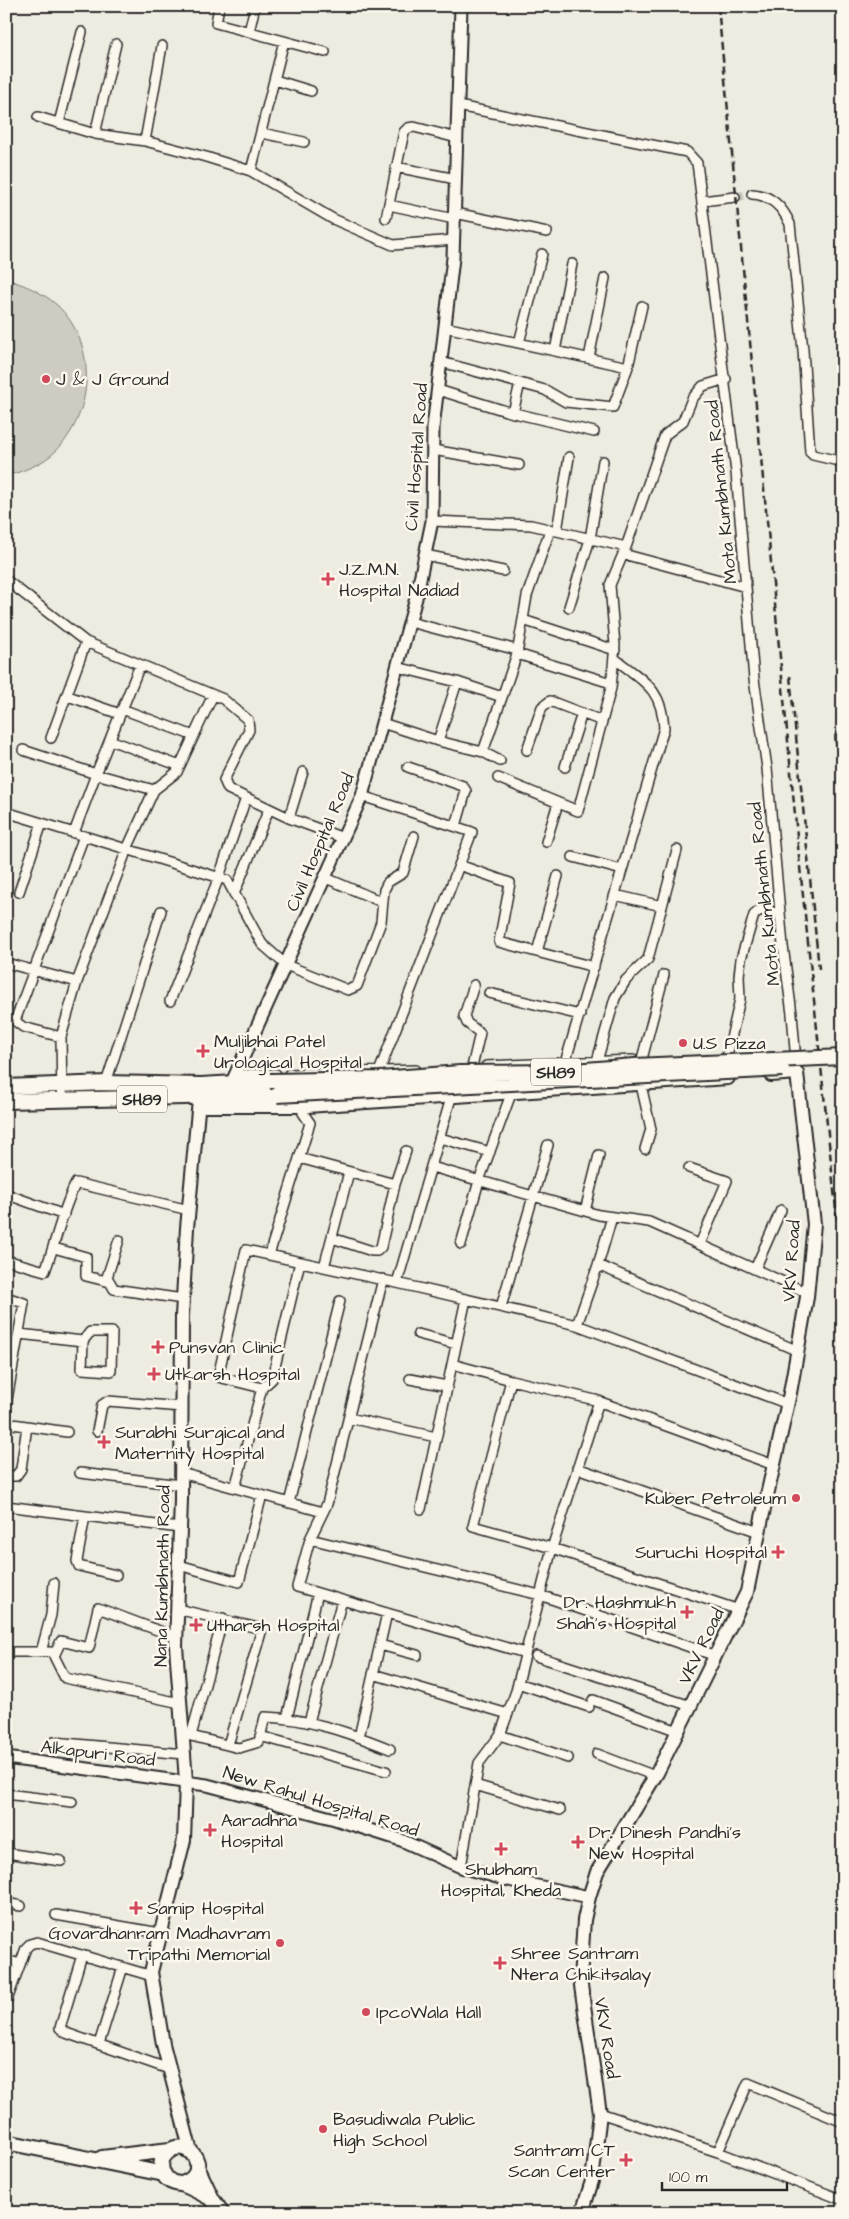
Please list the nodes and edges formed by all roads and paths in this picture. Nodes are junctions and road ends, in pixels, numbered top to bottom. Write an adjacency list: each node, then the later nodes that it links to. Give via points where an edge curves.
1 (219, 6): 5 (street, via 216,23)
2 (255, 6): 5 (street)
3 (461, 6): 12 (street, Civil Hospital Road)
4 (82, 32): 14 (street)
5 (249, 32): 6 (street)
6 (284, 41): 9 (street); 10 (street)
7 (116, 44): 16 (street)
8 (162, 46): 18 (street)
9 (325, 52)
10 (275, 80): 11 (street); 15 (street)
11 (311, 91)
12 (458, 106): 17 (street, Civil Hospital Road); 25 (street, via 687,152 696,162)
13 (38, 117): 14 (street)
14 (59, 123): 16 (street)
15 (262, 133): 19 (street); 21 (street)
16 (95, 134): 18 (street)
17 (457, 138): 20 (street, via 408,128 404,132); 22 (street, Civil Hospital Road)
18 (145, 142): 21 (street)
19 (304, 142)
20 (396, 166): 22 (street); 26 (street)
21 (251, 171): 30 (street, via 333,218 393,245)
22 (456, 179): 27 (street, Civil Hospital Road)
23 (752, 194): 49 (street, via 769,197 786,214 790,224 810,452)
24 (735, 197): 25 (street)
25 (702, 201): 41 (street)
26 (389, 205): 27 (street); 28 (street)
27 (455, 216): 29 (street); 30 (street, Civil Hospital Road)
28 (386, 218)
29 (547, 232)
30 (454, 240): 35 (street, Civil Hospital Road)
31 (542, 254): 36 (street)
32 (572, 264): 37 (street)
33 (605, 278): 38 (street)
34 (642, 306): 40 (street)
35 (445, 327): 36 (street); 39 (street, Civil Hospital Road)
36 (519, 343): 37 (street)
37 (555, 351): 38 (street)
38 (590, 358): 40 (street)
39 (441, 362): 42 (street); 43 (street, Civil Hospital Road)
40 (628, 366): 42 (street, via 613,407 566,402 545,390)
41 (726, 379): 54 (street, Mota Kumbhnath Road, via 703,386 692,399 683,422 665,435); 58 (street, Mota Kumbhnath Road)
42 (520, 383): 44 (street)
43 (438, 390): 44 (street); 46 (street, Civil Hospital Road)
44 (513, 413): 45 (street)
45 (594, 432)
46 (433, 450): 50 (street); 51 (street, Civil Hospital Road)
47 (569, 456): 52 (street)
48 (603, 461): 53 (street)
49 (843, 462)
50 (519, 465)
51 (432, 521): 52 (street, via 531,525); 55 (street, Civil Hospital Road)
52 (554, 530): 53 (street); 60 (street, via 527,596)
53 (590, 539): 54 (street); 59 (street)
54 (624, 550): 58 (street); 64 (street, Mota Kumbhnath Road, via 610,585)
55 (425, 555): 56 (street); 61 (street, Civil Hospital Road)
56 (503, 571)
57 (6, 580): 62 (street)
58 (746, 587): 120 (street, Mota Kumbhnath Road)
59 (570, 607)
60 (523, 620): 63 (street); 64 (street)
61 (410, 622): 63 (street); 66 (street, Civil Hospital Road)
62 (86, 642): 65 (street); 70 (street)
63 (517, 652): 68 (street); 71 (street)
64 (614, 654): 68 (street, Mota Kumbhnath Road); 110 (street, via 659,699 664,728)
65 (140, 665): 69 (street); 72 (street)
66 (397, 667): 67 (street); 75 (street, Civil Hospital Road)
67 (457, 682): 71 (street); 80 (street)
68 (611, 683): 74 (street, Mota Kumbhnath Road)
69 (213, 695): 76 (street); 94 (street, via 223,699 248,720 249,730 224,780 228,789)
70 (68, 696): 72 (street); 78 (street)
71 (502, 697): 83 (street)
72 (121, 712): 76 (street); 79 (street)
73 (582, 714): 74 (street); 82 (street, via 550,701 545,703); 88 (street)
74 (602, 721): 95 (street, Mota Kumbhnath Road, via 578,811)
75 (382, 723): 80 (street); 93 (street, Civil Hospital Road)
76 (194, 736): 86 (street)
77 (840, 737): 84 (street)
78 (51, 738)
79 (110, 740): 86 (street); 90 (street)
80 (438, 741): 83 (street)
81 (23, 750): 90 (street)
82 (527, 750)
83 (483, 752): 85 (street)
84 (843, 756)
85 (500, 761)
86 (180, 766): 92 (street, via 173,777 161,782)
87 (408, 767): 100 (street, via 463,786 466,791)
88 (565, 767)
89 (303, 772): 98 (street)
90 (96, 774): 92 (street); 101 (street)
91 (498, 778): 95 (street, Mota Kumbhnath Road)
92 (154, 790): 106 (street)
93 (362, 796): 100 (street); 104 (street, Civil Hospital Road)
94 (246, 798): 96 (street); 112 (street)
95 (558, 803): 105 (street)
96 (269, 809): 98 (street); 115 (street)
97 (6, 812): 99 (street)
98 (289, 818): 104 (street)
99 (42, 823): 101 (street); 114 (street)
100 (456, 826): 109 (street, via 472,832)
101 (74, 833): 102 (street)
102 (84, 836): 106 (street); 125 (street)
103 (414, 836): 117 (street, via 403,873 388,882)
104 (343, 838): 113 (street, Civil Hospital Road)
105 (546, 842)
106 (127, 849): 112 (street); 127 (street)
107 (677, 850): 118 (street)
108 (573, 857): 110 (street)
109 (459, 865): 121 (street, via 510,883 499,942); 141 (street)
110 (622, 870): 116 (street)
111 (558, 876): 121 (street)
112 (218, 877): 115 (street, via 227,880); 130 (street)
113 (326, 878): 117 (street); 123 (street, Civil Hospital Road)
114 (19, 892)
115 (234, 894): 123 (street, via 262,944)
116 (615, 896): 118 (street); 124 (street)
117 (382, 902): 123 (street, via 381,922 353,990)
118 (662, 906): 137 (street, via 648,959 626,980 614,998)
119 (161, 911): 144 (street)
120 (780, 914): 133 (street, Mota Kumbhnath Road); 134 (street, via 760,910 754,915 741,958 740,999)
121 (537, 952): 124 (street)
122 (6, 963): 125 (street)
123 (286, 965): 143 (street, Civil Hospital Road)
124 (594, 966): 131 (street)
125 (33, 970): 127 (street); 132 (street, via 15,1020 23,1026)
126 (664, 975): 136 (street)
127 (77, 982): 132 (street)
128 (474, 985): 140 (street, via 464,1016 480,1033)
129 (489, 993): 131 (street)
130 (170, 1001)
131 (580, 1015): 138 (street)
132 (61, 1037): 145 (street)
133 (795, 1053): 134 (street); 142 (street, Mota Kumbhnath Road)
134 (727, 1056): 136 (street)
135 (843, 1057): 143 (main road, SH89, bridge, via 380,1079)
136 (642, 1059): 137 (street)
137 (597, 1061): 138 (street)
138 (565, 1063): 140 (street)
139 (843, 1064): 149 (main road, SH89, bridge, via 731,1073)
140 (472, 1067): 141 (street)
141 (379, 1072): 143 (street)
142 (797, 1073): 146 (main road); 187 (main road, VKV Road, via 814,1224)
143 (233, 1080): 149 (main road, SH89)
144 (106, 1083): 145 (main road, SH89); 149 (main road, SH89)
145 (62, 1085): 147 (main road, SH89); 151 (street)
146 (641, 1085): 148 (main road); 156 (street, via 652,1129)
147 (6, 1087)
148 (511, 1094): 150 (main road); 158 (street)
149 (200, 1097): 151 (main road, SH89); 153 (main road); 168 (main road, Nana Kumbhnath Road)
150 (451, 1098): 153 (main road); 154 (street)
151 (62, 1100): 152 (main road, SH89)
152 (6, 1101)
153 (306, 1106): 160 (street, via 303,1113 310,1123)
154 (440, 1138): 158 (street); 161 (street)
155 (548, 1145): 167 (street)
156 (645, 1149)
157 (406, 1151): 165 (street)
158 (490, 1152): 164 (street)
159 (599, 1155): 170 (street)
160 (299, 1158): 163 (street); 178 (street)
161 (432, 1167): 164 (street); 186 (street)
162 (689, 1168): 176 (street, via 727,1181)
163 (349, 1172): 165 (street); 173 (street)
164 (480, 1181): 167 (street); 175 (street)
165 (395, 1184): 173 (street, via 381,1247 377,1251)
166 (6, 1194): 171 (street)
167 (534, 1196): 170 (street); 192 (street)
168 (189, 1210): 171 (street, via 76,1183); 189 (main road, Nana Kumbhnath Road)
169 (781, 1210): 183 (street)
170 (585, 1211): 172 (street)
171 (64, 1215): 177 (street)
172 (612, 1217): 176 (street, via 649,1222); 181 (street)
173 (332, 1238): 182 (street)
174 (119, 1240): 185 (street, via 107,1277)
175 (461, 1244)
176 (700, 1244): 183 (street)
177 (54, 1248): 179 (street, via 45,1271); 185 (street, via 86,1257 86,1276)
178 (269, 1255): 180 (street); 204 (street, via 246,1250 218,1377)
179 (6, 1260)
180 (300, 1262): 182 (street); 204 (street, via 272,1379)
181 (598, 1265): 193 (street); 198 (street)
182 (324, 1267): 184 (street)
183 (755, 1269): 187 (street)
184 (383, 1280): 186 (street); 209 (street)
185 (110, 1282): 189 (street, via 114,1289)
186 (397, 1282): 190 (street)
187 (808, 1293): 198 (main road, VKV Road)
188 (6, 1297): 194 (street, via 24,1303)
189 (183, 1299): 208 (main road, Nana Kumbhnath Road)
190 (466, 1299): 192 (street); 197 (street)
191 (340, 1301): 222 (street)
192 (501, 1307): 193 (street)
193 (577, 1324): 206 (street)
194 (19, 1334): 196 (street); 202 (street)
195 (418, 1334): 197 (street)
196 (83, 1341): 196 (street, via 82,1369 111,1371 112,1332 90,1332)
197 (456, 1344): 199 (street)
198 (798, 1351): 206 (main road, VKV Road)
199 (452, 1364): 201 (street); 203 (street)
200 (410, 1379): 203 (street)
201 (511, 1380): 205 (street); 230 (street, via 473,1526)
202 (8, 1382): 207 (street)
203 (447, 1386): 214 (street)
204 (262, 1388): 220 (street)
205 (599, 1402): 215 (street); 216 (street)
206 (788, 1404): 215 (main road, VKV Road)
207 (6, 1405)
208 (182, 1407): 212 (street, via 108,1402 102,1405); 219 (main road, Nana Kumbhnath Road)
209 (349, 1418): 214 (street); 225 (street, via 328,1504)
210 (6, 1423): 211 (street)
211 (27, 1426): 213 (street); 218 (street, via 21,1469 16,1476)
212 (97, 1430)
213 (67, 1432)
214 (436, 1437): 224 (street)
215 (774, 1464): 228 (main road, VKV Road)
216 (577, 1468): 228 (street); 230 (street)
217 (80, 1473): 219 (street)
218 (6, 1476)
219 (181, 1479): 220 (street); 227 (main road, Nana Kumbhnath Road)
220 (235, 1488): 221 (street)
221 (262, 1495): 222 (street); 231 (street, via 239,1582)
222 (289, 1503): 225 (street)
223 (6, 1506): 226 (street)
224 (421, 1509)
225 (323, 1512): 229 (street)
226 (85, 1516): 227 (street); 232 (street, via 78,1566)
227 (180, 1528): 231 (main road, Nana Kumbhnath Road)
228 (759, 1532): 238 (main road, VKV Road, via 747,1592)
229 (310, 1539): 234 (street, via 297,1587); 235 (street)
230 (552, 1548): 235 (street); 238 (street)
231 (179, 1565): 237 (main road, Nana Kumbhnath Road)
232 (116, 1575)
233 (54, 1583): 244 (street, via 51,1615)
234 (318, 1593): 236 (street); 255 (street)
235 (540, 1596): 245 (street); 249 (street)
236 (342, 1600): 239 (street); 256 (street)
237 (177, 1609): 240 (street); 241 (main road, Nana Kumbhnath Road)
238 (739, 1610): 249 (main road, VKV Road)
239 (387, 1613): 242 (street); 245 (street)
240 (223, 1618): 259 (street); 263 (street, via 262,1629)
241 (176, 1637): 247 (street, via 98,1608 89,1648 61,1641); 252 (main road, Nana Kumbhnath Road)
242 (380, 1645): 246 (street); 250 (street)
243 (6, 1652): 244 (street)
244 (41, 1652): 247 (street, via 52,1652)
245 (525, 1653): 251 (street)
246 (417, 1655)
247 (54, 1656): 252 (street, via 65,1678)
248 (536, 1656): 253 (street)
249 (716, 1656): 253 (main road, VKV Road)
250 (373, 1674): 254 (street); 261 (street)
251 (518, 1683): 254 (street); 257 (street)
252 (180, 1703): 259 (main road, Nana Kumbhnath Road)
253 (691, 1706): 257 (main road, VKV Road)
254 (508, 1714): 258 (street)
255 (287, 1718): 256 (street); 260 (street, via 265,1717)
256 (309, 1722): 261 (street)
257 (678, 1732): 270 (main road, VKV Road)
258 (500, 1735): 268 (street); 272 (street, via 479,1763)
259 (187, 1736): 263 (street); 265 (main road, Nana Kumbhnath Road)
260 (260, 1736): 263 (street, via 259,1742 239,1748); 269 (street)
261 (359, 1737): 264 (street)
262 (54, 1742): 265 (street)
263 (228, 1745)
264 (390, 1749)
265 (184, 1754): 271 (main road, Nana Kumbhnath Road)
266 (597, 1754): 270 (street)
267 (6, 1758): 271 (street, Alkapuri Road)
268 (568, 1758)
269 (386, 1771)
270 (655, 1776): 279 (main road, VKV Road, via 597,1872)
271 (186, 1781): 278 (street, New Rahul Hospital Road, via 392,1837); 283 (main road, Nana Kumbhnath Road, via 184,1840)
272 (475, 1784): 275 (street); 278 (street)
273 (6, 1794): 274 (street)
274 (72, 1802)
275 (560, 1810)
276 (6, 1853): 277 (street)
277 (61, 1860)
278 (461, 1868): 279 (street, New Rahul Hospital Road)
279 (589, 1897): 292 (main road, VKV Road, via 580,1979)
280 (6, 1903): 281 (street)
281 (21, 1906)
282 (56, 1915): 283 (street)
283 (160, 1933): 288 (main road, Nana Kumbhnath Road)
284 (82, 1955): 286 (street, via 37,1942 26,1948); 287 (street); 290 (street, via 60,2028)
285 (6, 1960): 286 (street)
286 (20, 1964): 289 (street)
287 (123, 1967): 288 (street); 290 (street)
288 (152, 1976): 291 (main road, Nana Kumbhnath Road)
289 (6, 2003)
290 (99, 2044): 291 (street)
291 (170, 2069): 293 (main road, Nana Kumbhnath Road)
292 (600, 2113): 298 (street); 306 (main road, VKV Road, via 592,2181)
293 (182, 2121): 296 (main road); 297 (main road, Nana Kumbhnath Road)
294 (843, 2122): 298 (street, via 748,2083)
295 (6, 2142): 299 (main road)
296 (172, 2150): 297 (main road, via 181,2148); 299 (main road); 301 (main road, via 161,2164)
297 (191, 2152): 300 (main road)
298 (718, 2152): 304 (street)
299 (88, 2159): 301 (main road)
300 (197, 2167): 302 (main road, via 193,2178); 303 (main road)
301 (164, 2174): 302 (main road, via 169,2181)
302 (182, 2184): 303 (main road)
303 (212, 2199): 305 (main road)
304 (843, 2200)
305 (222, 2213)
306 (582, 2213)

